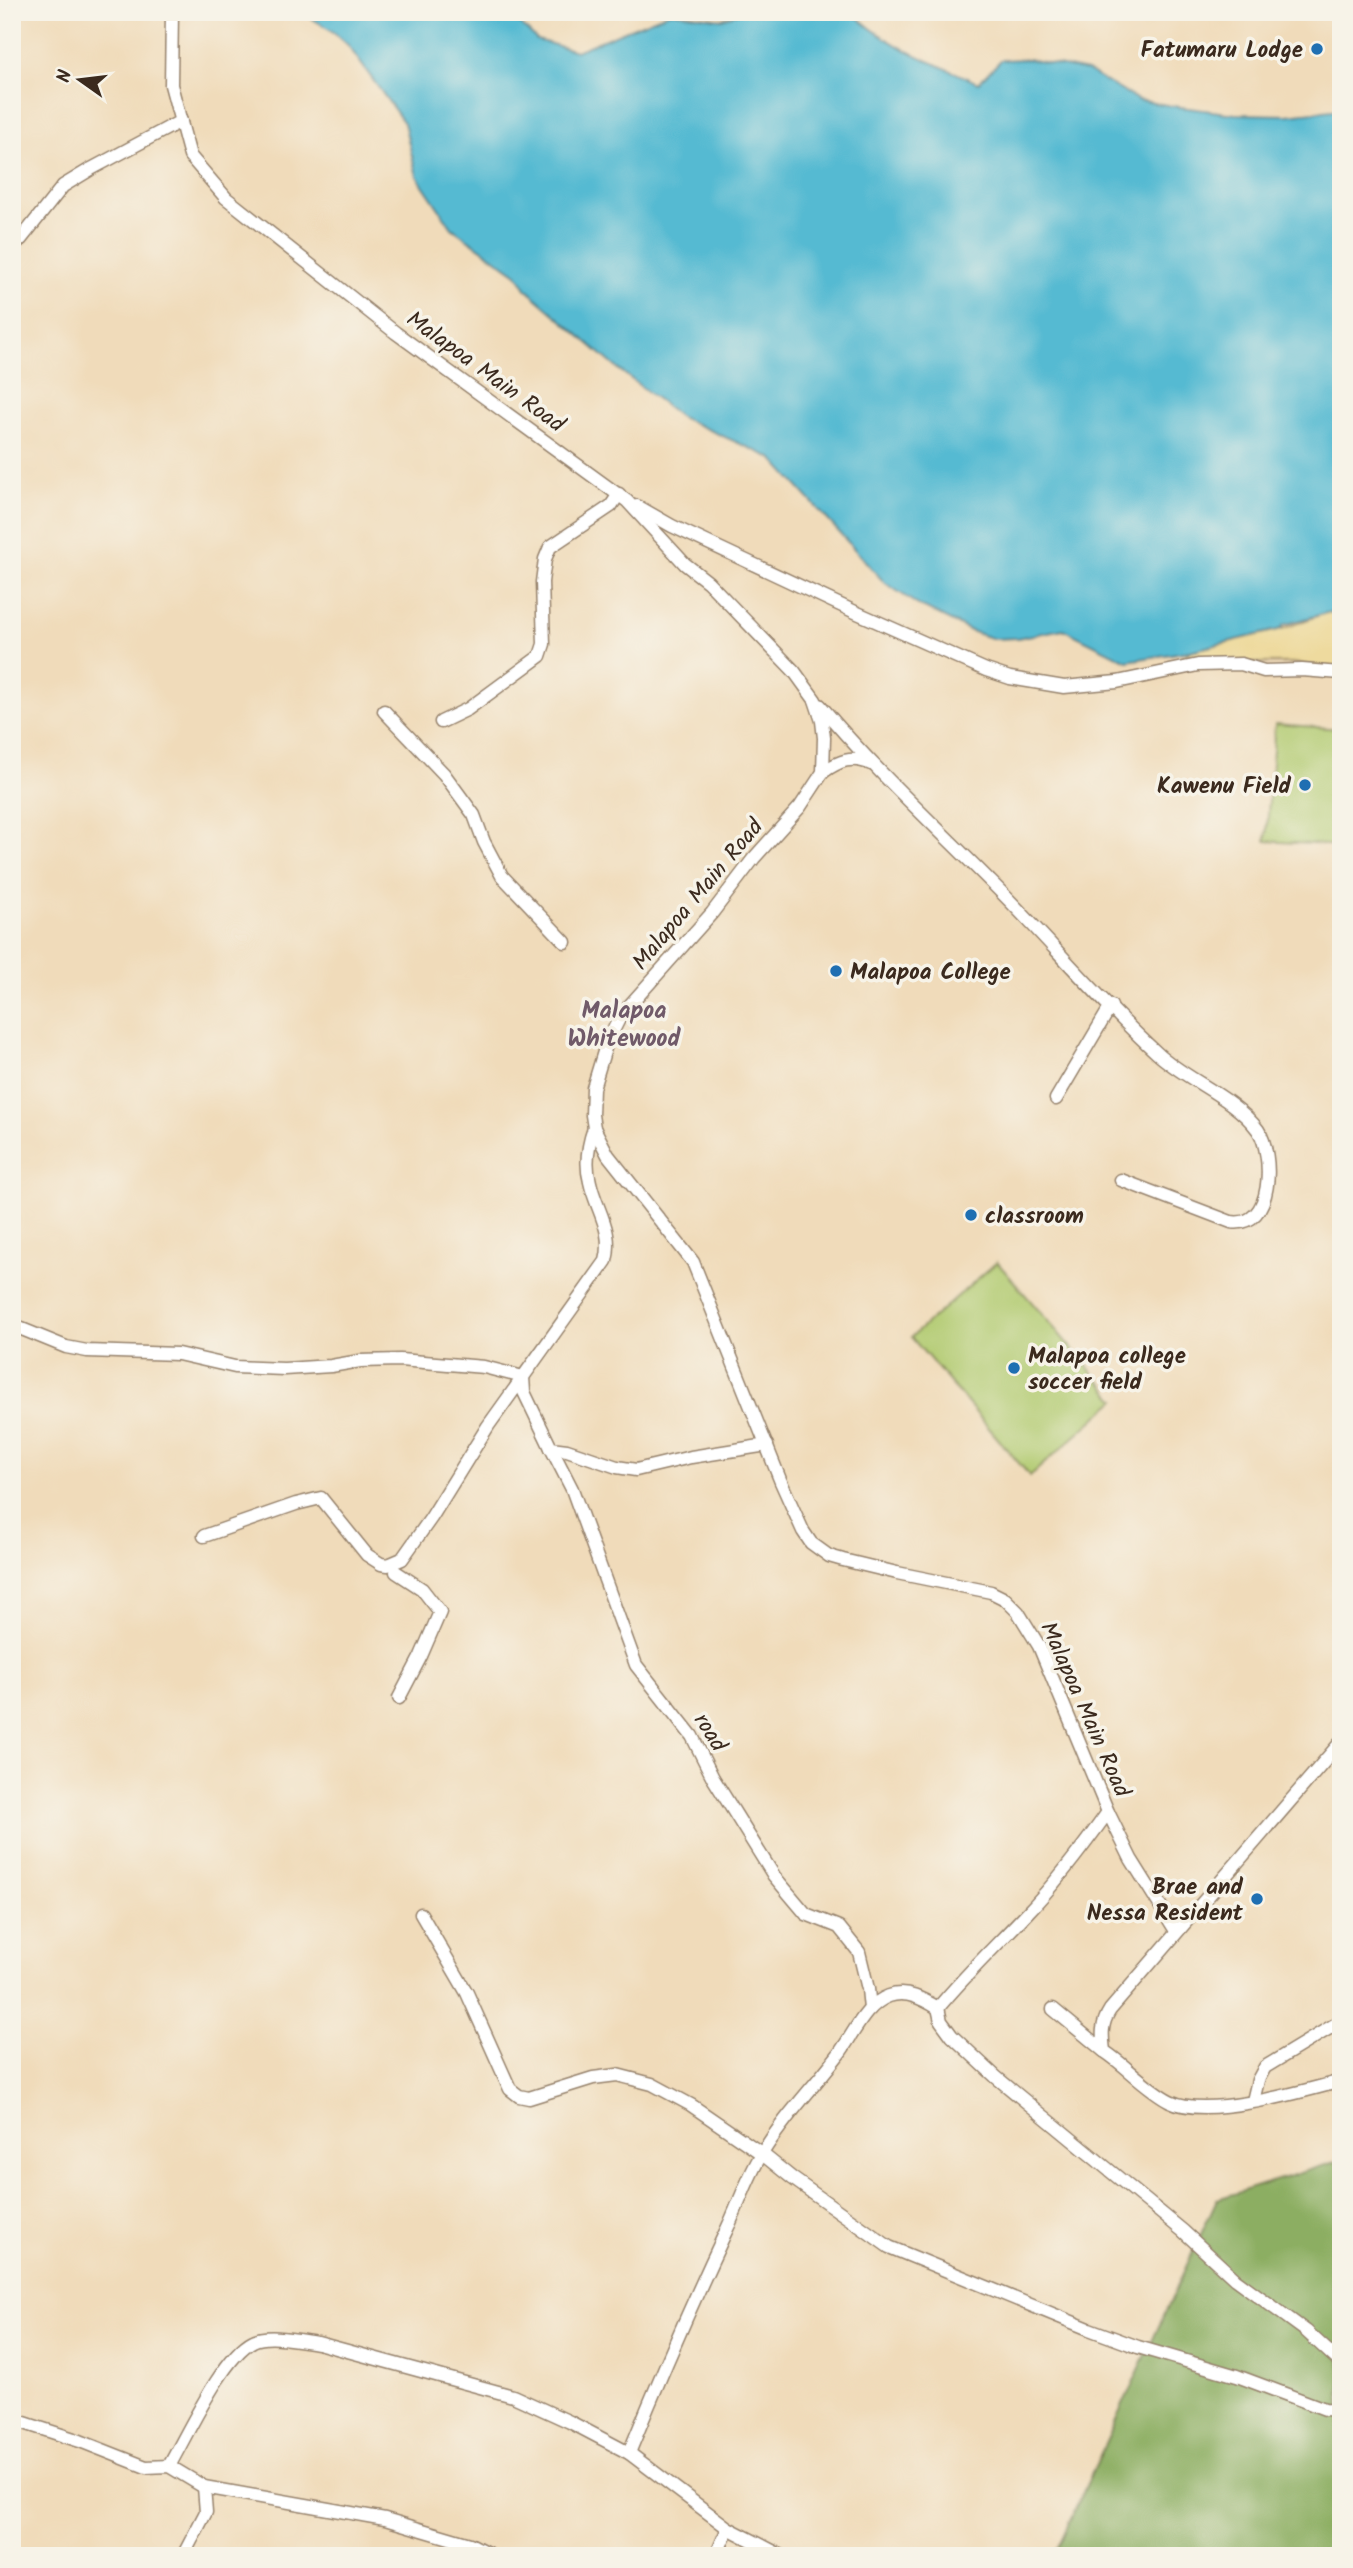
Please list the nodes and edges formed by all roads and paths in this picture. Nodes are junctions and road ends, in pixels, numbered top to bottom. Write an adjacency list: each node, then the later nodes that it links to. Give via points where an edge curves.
1 (172, 12): 2 (street, Malapoa Main Road, via 171,85)
2 (181, 121): 3 (street, via 63,186); 4 (street, Malapoa Main Road, via 190,156 226,198 396,333)
3 (12, 246)
4 (623, 498): 5 (street, via 671,526 853,611 1010,678 1064,687 1117,682 1198,665 1241,664 1264,671); 6 (street, Malapoa Main Road, via 685,564 752,625); 8 (street, via 550,547 542,582 544,644 540,656 468,709)
5 (1341, 673)
6 (815, 700): 9 (street); 10 (street, Malapoa Main Road, via 824,738)
7 (384, 710): 11 (street, via 469,808 502,876)
8 (441, 722)
9 (877, 767): 10 (street, via 850,759); 12 (street)
10 (823, 772): 14 (street, Malapoa Main Road, via 800,807 712,913 621,1015 593,1088)
11 (565, 942)
12 (1111, 1006): 13 (street); 15 (street, via 1158,1054 1253,1124 1272,1156 1260,1210 1255,1218 1239,1223)
13 (1056, 1099)
14 (594, 1128): 17 (street, via 587,1170 606,1225 606,1261); 18 (street, Malapoa Main Road, via 608,1155 693,1262)
15 (1121, 1180)
16 (12, 1325): 17 (street, via 65,1347 178,1354 235,1367 284,1369 400,1360 484,1367)
17 (523, 1377): 19 (street, road, via 524,1392); 20 (street, via 431,1518 395,1563 381,1564 368,1555 321,1498)
18 (767, 1445): 19 (street, via 636,1470); 24 (street, Malapoa Main Road, via 803,1531 819,1550 897,1573 990,1592 1018,1612 1039,1646)
19 (551, 1448): 28 (street, road, via 572,1489 636,1665 692,1736 774,1876 806,1914 839,1927 859,1952)
20 (204, 1536)
21 (396, 1572): 22 (street, via 422,1589 440,1612)
22 (399, 1698)
23 (1339, 1747): 26 (street)
24 (1108, 1812): 26 (street, Malapoa Main Road); 27 (street, via 1062,1873)
25 (421, 1914): 34 (street, via 467,1993 510,2089 519,2096 540,2096 605,2076 638,2079 691,2105)
26 (1176, 1931): 31 (street, via 1104,2019)
27 (939, 2008): 28 (street, via 907,1994 891,1995); 35 (street, via 941,2021 952,2036 996,2077)
28 (870, 2009): 34 (street)
29 (1054, 2009): 31 (street)
30 (1341, 2021): 33 (street, via 1265,2067)
31 (1104, 2051): 33 (street, via 1172,2102 1200,2108)
32 (1341, 2081): 33 (street)
33 (1254, 2101)
34 (761, 2153): 36 (street, via 888,2247 1138,2347 1237,2375 1325,2409); 38 (street)
35 (1341, 2363)
36 (1341, 2410)
37 (12, 2419): 39 (street, via 146,2467)
38 (629, 2453): 39 (street, via 513,2396 285,2338 254,2340 229,2361); 41 (street)
39 (169, 2466): 40 (street)
40 (204, 2487): 42 (street, via 206,2512); 43 (street, via 385,2519 470,2544)
41 (728, 2528): 44 (street); 45 (street)
42 (183, 2556)
43 (493, 2556)
44 (716, 2556)
45 (782, 2556)

